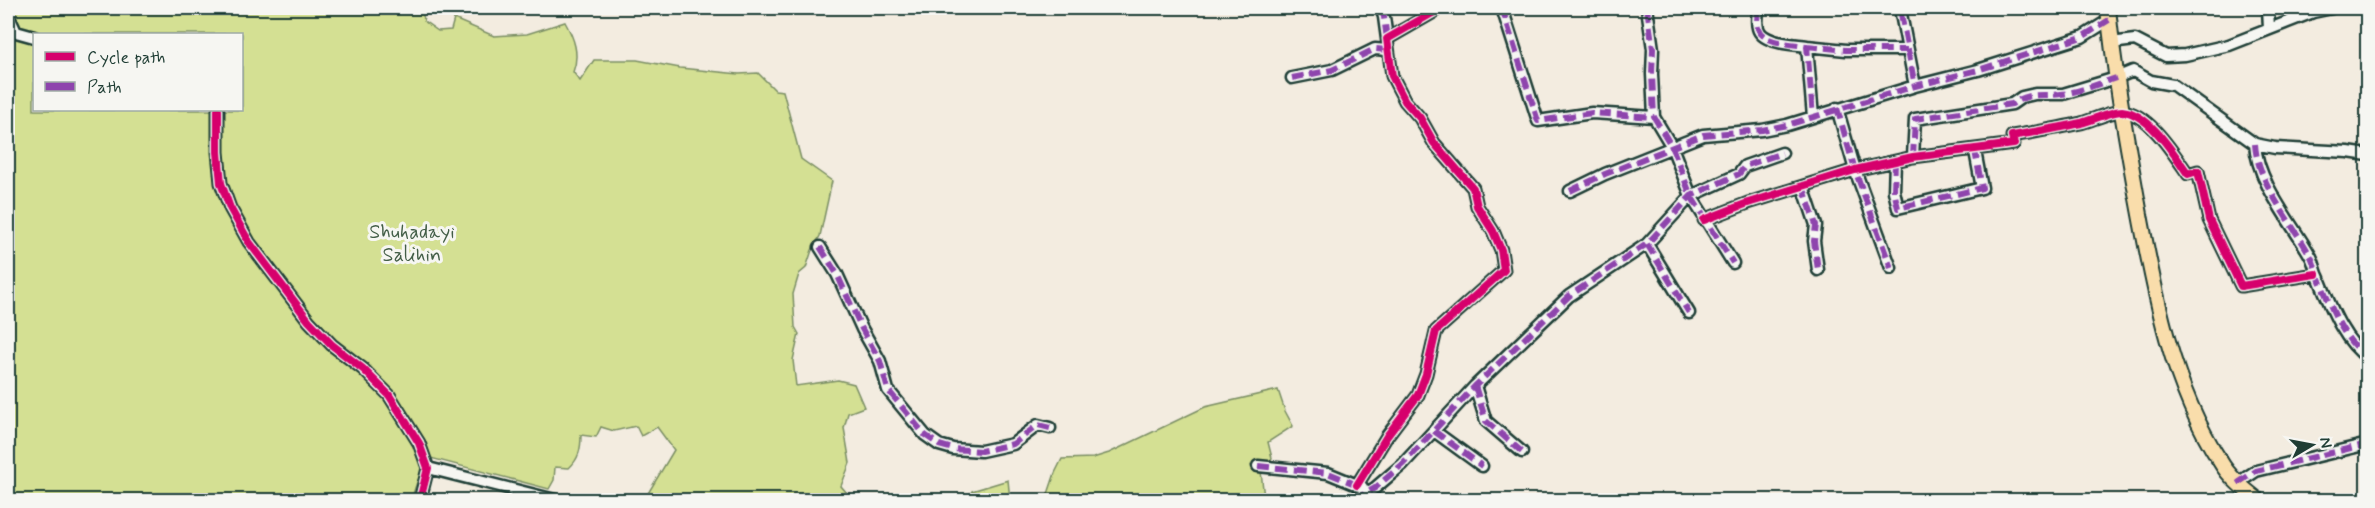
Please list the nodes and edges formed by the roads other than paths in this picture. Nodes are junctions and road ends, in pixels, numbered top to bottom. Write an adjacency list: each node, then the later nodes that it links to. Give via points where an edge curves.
1 (1381, 8): 15 (street)
2 (1436, 8): 15 (street)
3 (1502, 8): 24 (street, via 1538,121 1592,113)
4 (1647, 8): 24 (street, via 1653,49)
5 (1758, 8): 16 (street, via 1757,26 1761,34 1771,40)
6 (2268, 8): 11 (street)
7 (2332, 8): 11 (street)
8 (1901, 14): 17 (street)
9 (2108, 14): 14 (main road); 20 (street, via 2082,37)
10 (8, 15): 12 (street)
11 (2269, 29): 14 (street, via 2229,45 2185,55 2166,56 2135,40)
12 (12, 34): 13 (street)
13 (33, 37)
14 (2112, 43): 19 (main road)
15 (1387, 45): 18 (street, via 1332,70); 55 (street, via 1392,76 1405,101 1434,143 1473,188 1477,206 1493,231 1504,270 1436,331 1418,395)
16 (1807, 46): 17 (street); 25 (street)
17 (1907, 50): 20 (street)
18 (1292, 78)
19 (2116, 78): 23 (main road); 26 (street, via 2133,71 2151,81 2173,85); 31 (street, via 2063,94 2035,94 2012,104 1915,119)
20 (1915, 86): 21 (street)
21 (1837, 108): 25 (street); 33 (street)
22 (218, 111): 53 (street, via 221,183 249,242 309,321 389,394 419,443)
23 (2122, 111): 28 (street, via 2012,136 2014,144); 43 (street, via 2157,132 2188,174 2198,171 2209,220 2241,286); 54 (main road, via 2148,256 2178,374 2220,461)
24 (1654, 117): 27 (street)
25 (1813, 117): 27 (street, via 1762,130 1703,135)
26 (2255, 144): 30 (street); 43 (street, via 2262,171 2311,256)
27 (1672, 147): 35 (street); 36 (street)
28 (1975, 151): 31 (street); 32 (street, via 1982,188 1898,208)
29 (1782, 153): 36 (street, via 1745,166 1740,174)
30 (2367, 155)
31 (1913, 158): 32 (street)
32 (1895, 161): 33 (street)
33 (1855, 170): 34 (street); 41 (street)
34 (1803, 186): 37 (street); 42 (street, via 1816,225)
35 (1570, 191)
36 (1691, 196): 37 (street); 38 (street)
37 (1704, 220): 40 (street)
38 (1647, 244): 44 (street); 46 (street, via 1569,296)
39 (820, 247): 47 (street, via 880,362 888,390 926,435 939,445 981,451 1013,444 1038,425)
40 (1733, 263)
41 (1891, 268)
42 (1818, 270)
43 (2316, 274): 45 (street, via 2352,344)
44 (1689, 313)
45 (2367, 358)
46 (1475, 386): 48 (street); 50 (street, via 1486,421)
47 (1050, 428)
48 (1434, 431): 52 (street); 56 (street)
49 (2367, 444): 54 (street, via 2256,471)
50 (1522, 452)
51 (1258, 466): 55 (street, via 1328,473)
52 (1482, 466)
53 (428, 468): 57 (street); 58 (street)
54 (2238, 483): 60 (main road)
55 (1357, 485): 56 (street)
56 (1372, 490): 59 (street)
57 (420, 501)
58 (555, 501)
59 (1354, 501)
60 (2258, 501)

